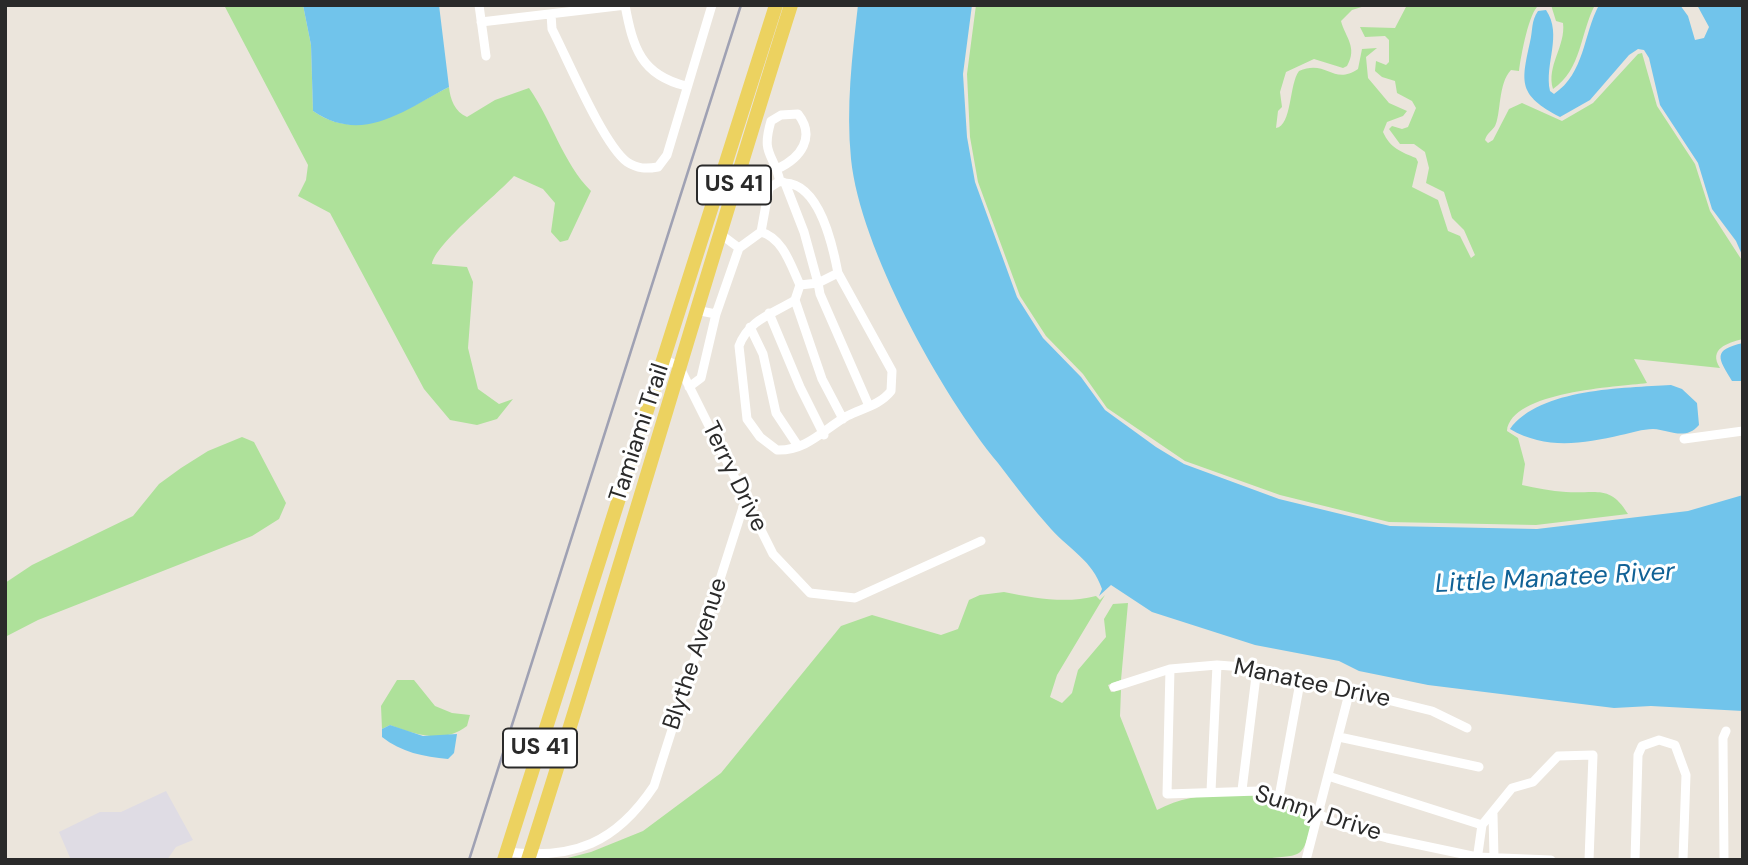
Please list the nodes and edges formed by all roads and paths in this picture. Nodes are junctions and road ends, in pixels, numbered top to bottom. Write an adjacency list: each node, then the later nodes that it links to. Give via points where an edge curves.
1 (479, 5): 7 (street)
2 (626, 5): 6 (street); 9 (street, via 643,62 655,75)
3 (712, 5): 9 (street)
4 (776, 5): 23 (main road, Tamiami Trail / US 41)
5 (791, 5): 13 (main road, Tamiami Trail / US 41)
6 (551, 14): 7 (street); 9 (street, via 552,29 615,150 635,167 658,167 667,155)
7 (481, 22): 8 (street)
8 (486, 56)
9 (686, 86)
10 (777, 169): 10 (street, via 766,148 771,121 798,114 805,123 806,144 796,160); 11 (street)
11 (783, 182): 12 (street, via 769,188); 15 (street, via 799,188 825,220); 16 (street, via 808,243)
12 (761, 232): 14 (street); 17 (street, via 778,242)
13 (719, 233): 14 (street); 19 (main road, Tamiami Trail / US 41)
14 (739, 248): 21 (street)
15 (838, 273): 16 (street); 26 (street, via 894,379 888,395)
16 (818, 283): 17 (street); 26 (street)
17 (800, 285): 18 (street)
18 (795, 300): 20 (street); 27 (street, via 822,379)
19 (695, 310): 21 (street); 24 (main road, Tamiami Trail / US 41)
20 (769, 313): 22 (street); 29 (street)
21 (716, 314): 25 (street, via 701,378)
22 (750, 327): 31 (street, via 763,354 776,413); 31 (street, via 738,353 747,419 777,450)
23 (663, 359): 24 (street); 51 (main road, Tamiami Trail / US 41)
24 (679, 366): 25 (street, Terry Drive); 52 (main road, Tamiami Trail / US 41)
25 (689, 387): 32 (street, Terry Drive)
26 (869, 406): 27 (street)
27 (843, 419): 29 (street)
28 (1743, 431): 30 (street)
29 (824, 435): 31 (street)
30 (1684, 439)
31 (798, 446)
32 (745, 501): 33 (street, Terry Drive, via 773,554 810,593 855,598); 52 (street, Blythe Avenue, via 654,786 617,829 576,850)
33 (981, 541)
34 (1217, 665): 35 (street, Manatee Drive); 36 (street, Manatee Drive); 46 (street)
35 (1257, 668): 37 (street, Manatee Drive); 45 (street)
36 (1170, 669): 38 (street, Manatee Drive); 46 (street, Sunny Drive, via 1167,794)
37 (1301, 677): 39 (street, Manatee Drive); 47 (street)
38 (1114, 687)
39 (1350, 690): 40 (street, Manatee Drive, via 1432,711); 42 (street)
40 (1466, 728)
41 (1726, 731): 60 (street)
42 (1339, 737): 43 (street); 44 (street)
43 (1479, 767)
44 (1328, 776): 48 (street); 50 (street)
45 (1242, 790): 46 (street, Sunny Drive); 47 (street, Sunny Drive)
46 (1211, 791)
47 (1279, 797): 48 (street, Sunny Drive)
48 (1318, 813): 53 (street, Sunny Drive, via 1340,826); 55 (street)
49 (1493, 814): 50 (street); 54 (street); 57 (street, via 1512,788 1533,782 1558,756 1593,755)
50 (1482, 825): 53 (street)
51 (505, 856): 52 (street, Blythe Avenue)
52 (529, 857)
53 (1477, 858): 54 (street, Sunny Drive)
54 (1494, 858): 56 (street, Sunny Drive)
55 (1306, 860)
56 (1551, 860)
57 (1589, 860)
58 (1635, 860): 59 (street, via 1637,755 1642,746 1658,740 1675,745 1686,775)
59 (1683, 860)
60 (1724, 860)

